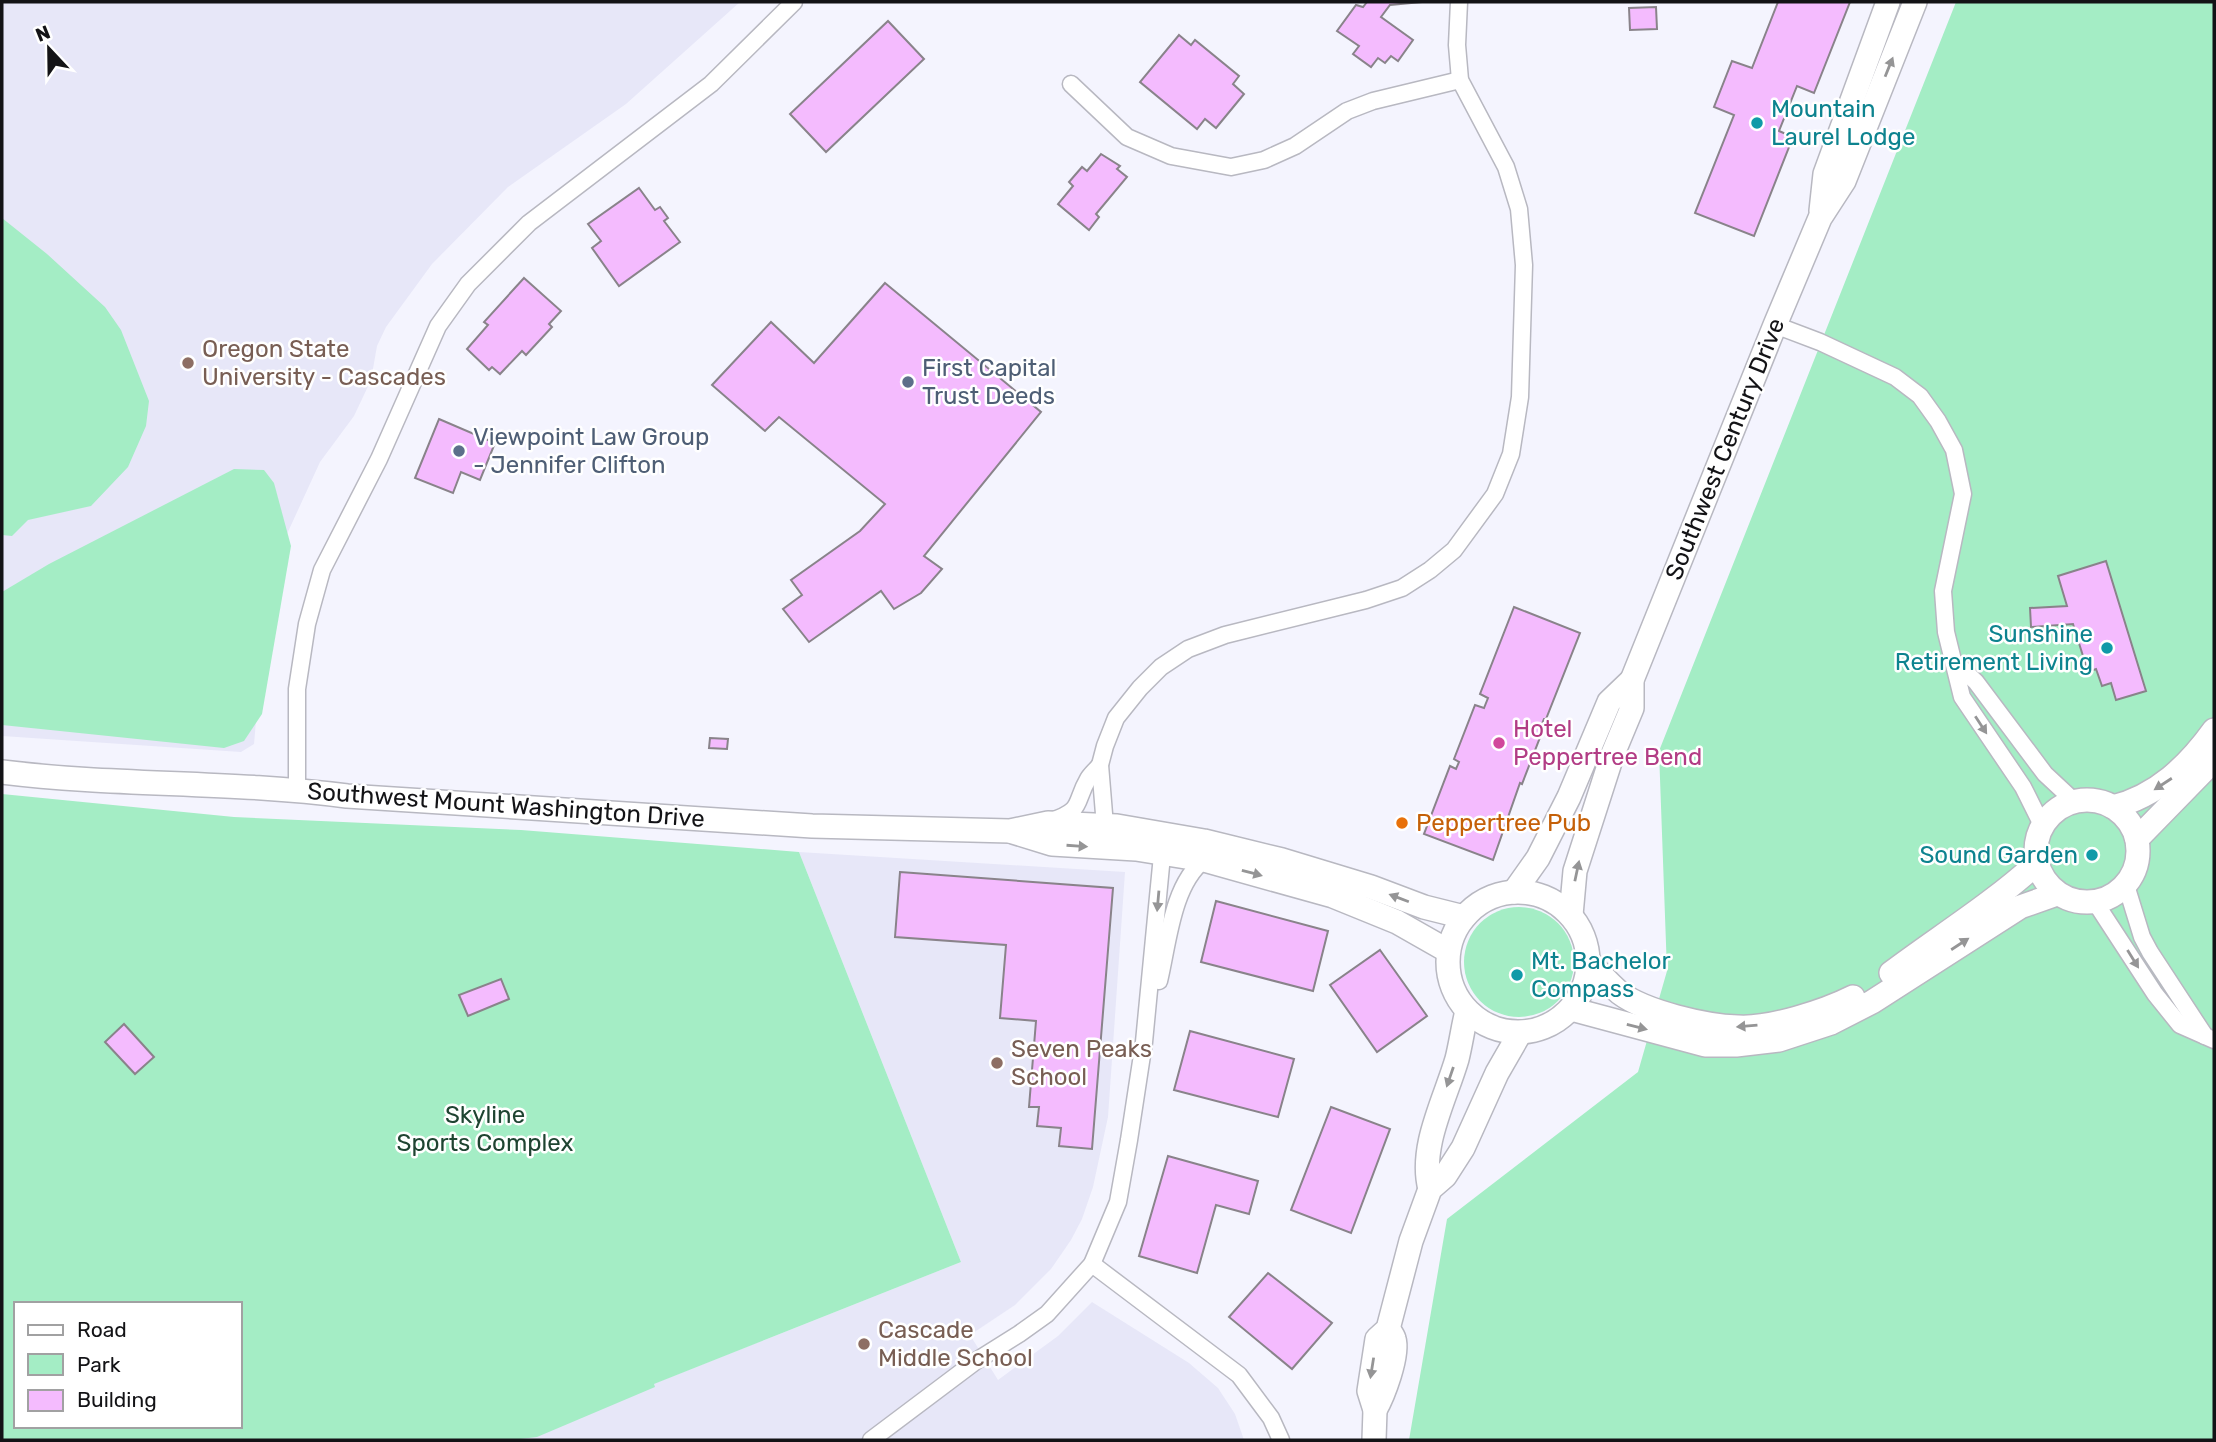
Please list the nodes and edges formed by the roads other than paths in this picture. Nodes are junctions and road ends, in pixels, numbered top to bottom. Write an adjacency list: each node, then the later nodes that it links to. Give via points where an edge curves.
1 (794, 2): 15 (street, via 711,84 529,223 468,284 438,326 323,570 307,624 297,688)
2 (1459, 2): 5 (street)
3 (1888, 2): 7 (main road, Southwest Century Drive, via 1825,174)
4 (1915, 2): 7 (main road, Southwest Century Drive, one-way to 4, via 1844,181)
5 (1460, 80): 6 (street, via 1373,101 1347,111 1295,146 1264,160 1231,167 1171,156 1127,136); 13 (street, via 1506,167 1519,209 1524,265 1520,397 1511,454 1495,494 1454,550 1402,588 1226,635 1188,649 1161,667 1116,718)
6 (1071, 84)
7 (1820, 218): 8 (main road, Southwest Century Drive)
8 (1775, 325): 9 (street, via 1895,377 1920,396 1954,450 1963,494 1942,591); 10 (main road, Southwest Century Drive)
9 (1956, 663): 16 (street, via 1976,682 2045,774); 19 (street, one-way to 19, via 1962,697 2023,787)
10 (1632, 680): 27 (main road, Southwest Century Drive, via 1609,702 1569,797 1538,858); 30 (main road, Southwest Century Drive, one-way to 10, via 1575,871 1632,708)
11 (2214, 730): 17 (main road, one-way to 17, via 2173,778)
12 (2214, 760): 22 (main road)
13 (1100, 765): 18 (street, via 1088,779 1078,806); 20 (street)
14 (2, 772): 15 (main road, Southwest Mount Washington Drive, via 108,782)
15 (297, 789): 21 (main road, Southwest Mount Washington Drive, via 799,825)
16 (2074, 801): 17 (main road); 19 (main road)
17 (2113, 807): 22 (main road, via 2124,815)
18 (1048, 823): 20 (main road, Southwest Mount Washington Drive); 21 (main road, Southwest Mount Washington Drive)
19 (2042, 825): 25 (main road)
20 (1104, 826): 23 (main road, Southwest Mount Washington Drive)
21 (1010, 831): 23 (main road, Southwest Mount Washington Drive, one-way to 23, via 1052,844 1136,849)
22 (2137, 839): 26 (main road, via 2138,856)
23 (1163, 843): 24 (main road, Southwest Mount Washington Drive); 31 (main road, Southwest Mount Washington Drive, one-way to 23, via 1282,860); 38 (street, one-way to 38)
24 (1204, 860): 32 (main road, Southwest Mount Washington Drive, one-way to 32, via 1333,896 1397,922); 38 (street, via 1180,891)
25 (2036, 864): 28 (main road); 33 (main road, one-way to 33, via 1874,986 1788,1020 1739,1027 1650,1009 1620,993)
26 (2126, 885): 29 (main road, via 2112,897); 37 (street, via 2146,945)
27 (1514, 892): 30 (main road, via 1554,901); 31 (main road, via 1496,895)
28 (2057, 894): 29 (main road, via 2082,903); 34 (main road, one-way to 28, via 1705,1045 1779,1040 1831,1023 1872,1002 2021,907)
29 (2095, 902): 37 (street, one-way to 37, via 2180,1025)
30 (1571, 915): 33 (main road, via 1581,929)
31 (1464, 917): 32 (main road)
32 (1448, 951): 35 (main road, via 1448,973)
33 (1589, 962): 34 (main road, via 1581,995)
34 (1571, 1009): 36 (main road, via 1548,1026)
35 (1466, 1011): 36 (main road, via 1500,1031); 39 (main road, one-way to 39, via 1426,1172)
36 (1520, 1033): 39 (main road, via 1463,1148 1446,1176)
37 (2210, 1038)
38 (1144, 1042): 40 (street, via 1118,1202)
39 (1430, 1189): 43 (main road, via 1388,1329 1395,1340 1385,1392 1375,1410)
40 (1092, 1264): 41 (street, via 1047,1314); 42 (street, via 1239,1375 1271,1418)
41 (871, 1440)
42 (1281, 1440)
43 (1374, 1440)

